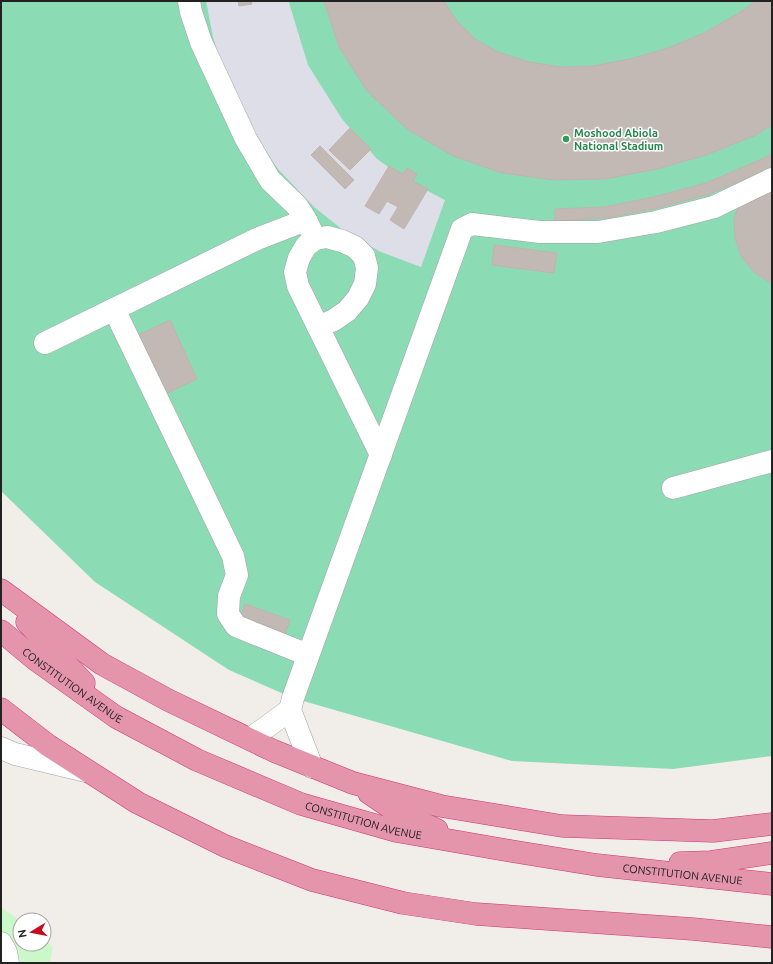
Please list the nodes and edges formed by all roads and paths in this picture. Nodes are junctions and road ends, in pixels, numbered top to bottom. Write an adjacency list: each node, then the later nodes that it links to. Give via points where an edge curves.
1 (189, 1): 3 (lane, via 201,42 246,139 270,180 297,206)
2 (772, 179): 7 (lane, via 714,207 656,222 598,232 540,232 472,224 462,229)
3 (310, 229): 4 (lane, via 257,239); 5 (lane, via 295,272 298,286); 5 (lane, via 355,247 364,256 367,268 365,284 358,298 347,311)
4 (114, 309): 6 (lane); 13 (lane, via 233,556 237,575 229,596 228,614 236,626)
5 (318, 327): 7 (lane)
6 (45, 343)
7 (381, 454): 13 (lane)
8 (772, 461): 9 (lane)
9 (673, 488)
10 (1, 590): 17 (highway, via 102,664 168,700)
11 (1, 593): 16 (highway)
12 (1, 631): 16 (highway, CONSTITUTION AVENUE, via 36,660)
13 (308, 655): 15 (lane)
14 (1, 709): 20 (highway, via 49,746)
15 (290, 710): 17 (lane); 19 (lane)
16 (116, 718): 23 (highway, CONSTITUTION AVENUE, via 197,760 301,804 396,831)
17 (250, 739): 19 (highway)
18 (1, 748): 20 (lane, via 15,754)
19 (312, 766): 21 (highway)
20 (90, 772): 27 (highway, via 138,803 225,846 312,880 395,902 476,914)
21 (353, 783): 22 (highway, via 441,806 562,826 714,831); 23 (highway, via 394,810)
22 (772, 824)
23 (464, 842): 25 (highway, CONSTITUTION AVENUE)
24 (772, 854): 25 (highway, via 711,862)
25 (597, 865): 26 (highway, CONSTITUTION AVENUE)
26 (772, 884)
27 (693, 929): 28 (highway); 30 (highway)
28 (772, 938)
29 (1, 943): 31 (lane)
30 (772, 953)
31 (8, 963)

